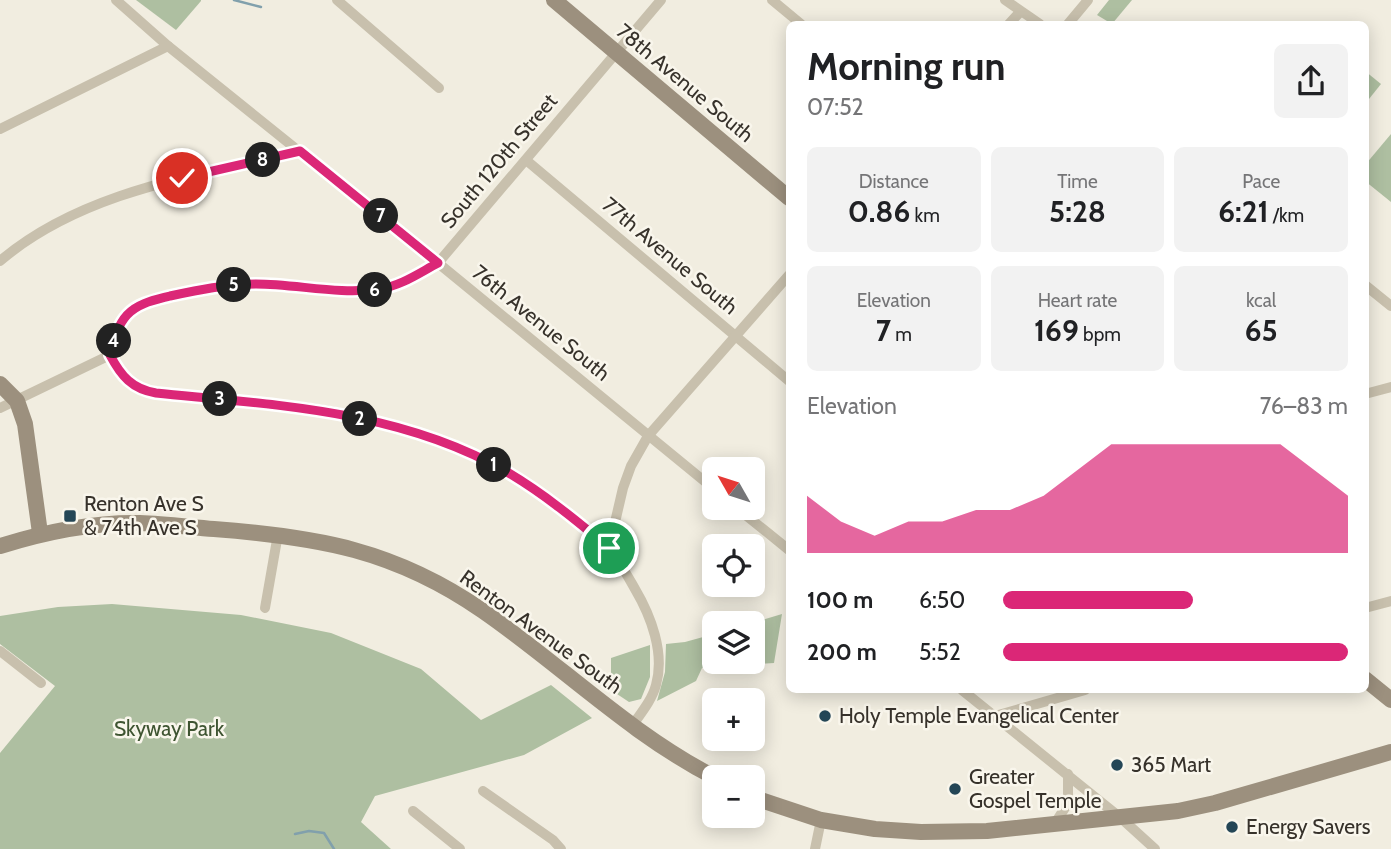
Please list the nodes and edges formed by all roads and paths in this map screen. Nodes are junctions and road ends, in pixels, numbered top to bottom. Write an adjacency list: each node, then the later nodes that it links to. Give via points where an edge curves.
1 (116, 0): 13 (street, 76th Avenue South)
2 (337, 0): 15 (street)
3 (554, 0): 14 (main road, 78th Avenue South)
4 (661, 0): 14 (street, South 120th Street)
5 (772, 0): 9 (street)
6 (1005, 0): 8 (street)
7 (1088, 0): 12 (street)
8 (1020, 12): 10 (street); 11 (street)
9 (797, 21)
10 (1012, 21)
11 (1035, 21)
12 (1070, 21)
13 (168, 47): 16 (street); 17 (street, 76th Avenue South)
14 (616, 53): 18 (street, South 120th Street); 19 (main road, 78th Avenue South)
15 (439, 88)
16 (0, 128)
17 (300, 151): 20 (street, via 114,199 44,229); 21 (street, 76th Avenue South)
18 (526, 160): 21 (street, South 120th Street); 25 (street, 77th Avenue South)
19 (786, 195)
20 (0, 261)
21 (438, 263): 26 (street, South 120th Street, via 379,289 257,284 157,299 126,316); 33 (street, 76th Avenue South)
22 (786, 279): 25 (street)
23 (1369, 288): 24 (street)
24 (1391, 306)
25 (736, 337): 27 (street, 77th Avenue South); 33 (street)
26 (110, 355): 31 (street); 39 (street, via 130,384 142,391 317,409 403,428 505,471)
27 (786, 379)
28 (0, 383): 31 (main road)
29 (1391, 387): 30 (street)
30 (1369, 393)
31 (17, 401): 32 (street); 36 (main road)
32 (0, 408)
33 (649, 436): 34 (street, 76th Avenue South); 39 (street, via 623,488)
34 (702, 479)
35 (752, 520): 40 (street)
36 (40, 533): 37 (main road, Renton Avenue South, via 139,523); 38 (main road, Renton Avenue South)
37 (278, 534): 43 (street); 51 (main road, Renton Avenue South, via 364,552 436,582 484,611)
38 (0, 546)
39 (609, 548): 51 (street, via 644,603 656,641 656,684)
40 (786, 548)
41 (1391, 601): 42 (street)
42 (1369, 607)
43 (265, 608)
44 (0, 651): 46 (street)
45 (1369, 682): 49 (main road)
46 (41, 683)
47 (966, 693): 50 (street)
48 (1075, 693): 50 (street)
49 (1391, 700)
50 (995, 716): 54 (street)
51 (632, 726): 53 (main road, Renton Avenue South)
52 (1391, 752): 58 (main road, via 1215,803)
53 (702, 772)
54 (1068, 774): 58 (street); 60 (street, via 1068,803)
55 (483, 791): 62 (street)
56 (765, 801): 59 (main road)
57 (413, 811): 61 (street)
58 (1122, 819): 60 (main road); 64 (street)
59 (821, 820): 60 (main road, via 921,832); 63 (street)
60 (1054, 825)
61 (460, 849)
62 (561, 849)
63 (815, 849)
64 (1155, 849)

